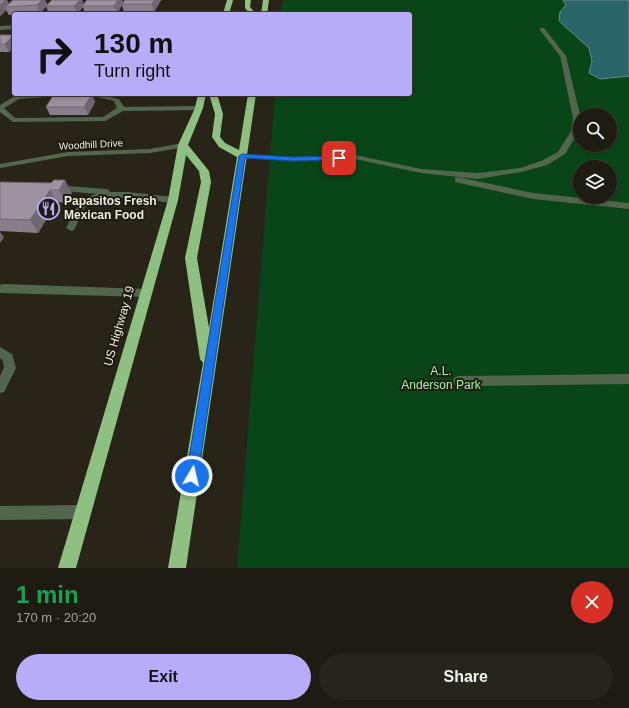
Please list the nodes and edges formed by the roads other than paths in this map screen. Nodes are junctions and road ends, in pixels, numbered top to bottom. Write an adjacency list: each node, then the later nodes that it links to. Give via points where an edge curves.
1 (230, 0): 4 (highway)
2 (248, 0): 5 (highway, via 247,7)
3 (266, 0): 6 (highway)
4 (227, 12)
5 (251, 12)
6 (264, 12)
7 (12, 27): 8 (street)
8 (0, 28)
9 (542, 29): 20 (street, via 563,56 577,118 575,131 561,154 522,170 478,176)
10 (31, 96): 16 (street, via 17,97 0,108 13,120 105,119)
11 (97, 96): 16 (street, via 117,100)
12 (201, 96): 15 (highway, US Highway 19)
13 (214, 96): 18 (highway, via 219,114 216,137 222,145)
14 (252, 96): 18 (highway)
15 (198, 108): 16 (street); 17 (highway, US Highway 19)
16 (121, 109)
17 (183, 145): 19 (street, Woodhill Drive, via 150,151 68,154); 23 (highway, US Highway 19); 29 (highway, via 204,171 206,182 191,258)
18 (242, 156): 20 (street, via 293,159 354,157); 29 (highway)
19 (0, 166)
20 (421, 171): 24 (street, via 534,196)
21 (48, 188): 22 (street, via 103,190)
22 (111, 194): 23 (street); 25 (street, via 85,201)
23 (173, 200): 27 (highway, US Highway 19)
24 (629, 206)
25 (71, 228)
26 (0, 289): 27 (street)
27 (146, 293): 33 (highway, US Highway 19)
28 (0, 352): 32 (street, via 8,358 10,368)
29 (208, 370): 36 (highway)
30 (629, 380): 31 (street)
31 (458, 381)
32 (0, 388)
33 (84, 512): 34 (street); 35 (highway, US Highway 19)
34 (0, 513)
35 (67, 568)
36 (177, 568)

